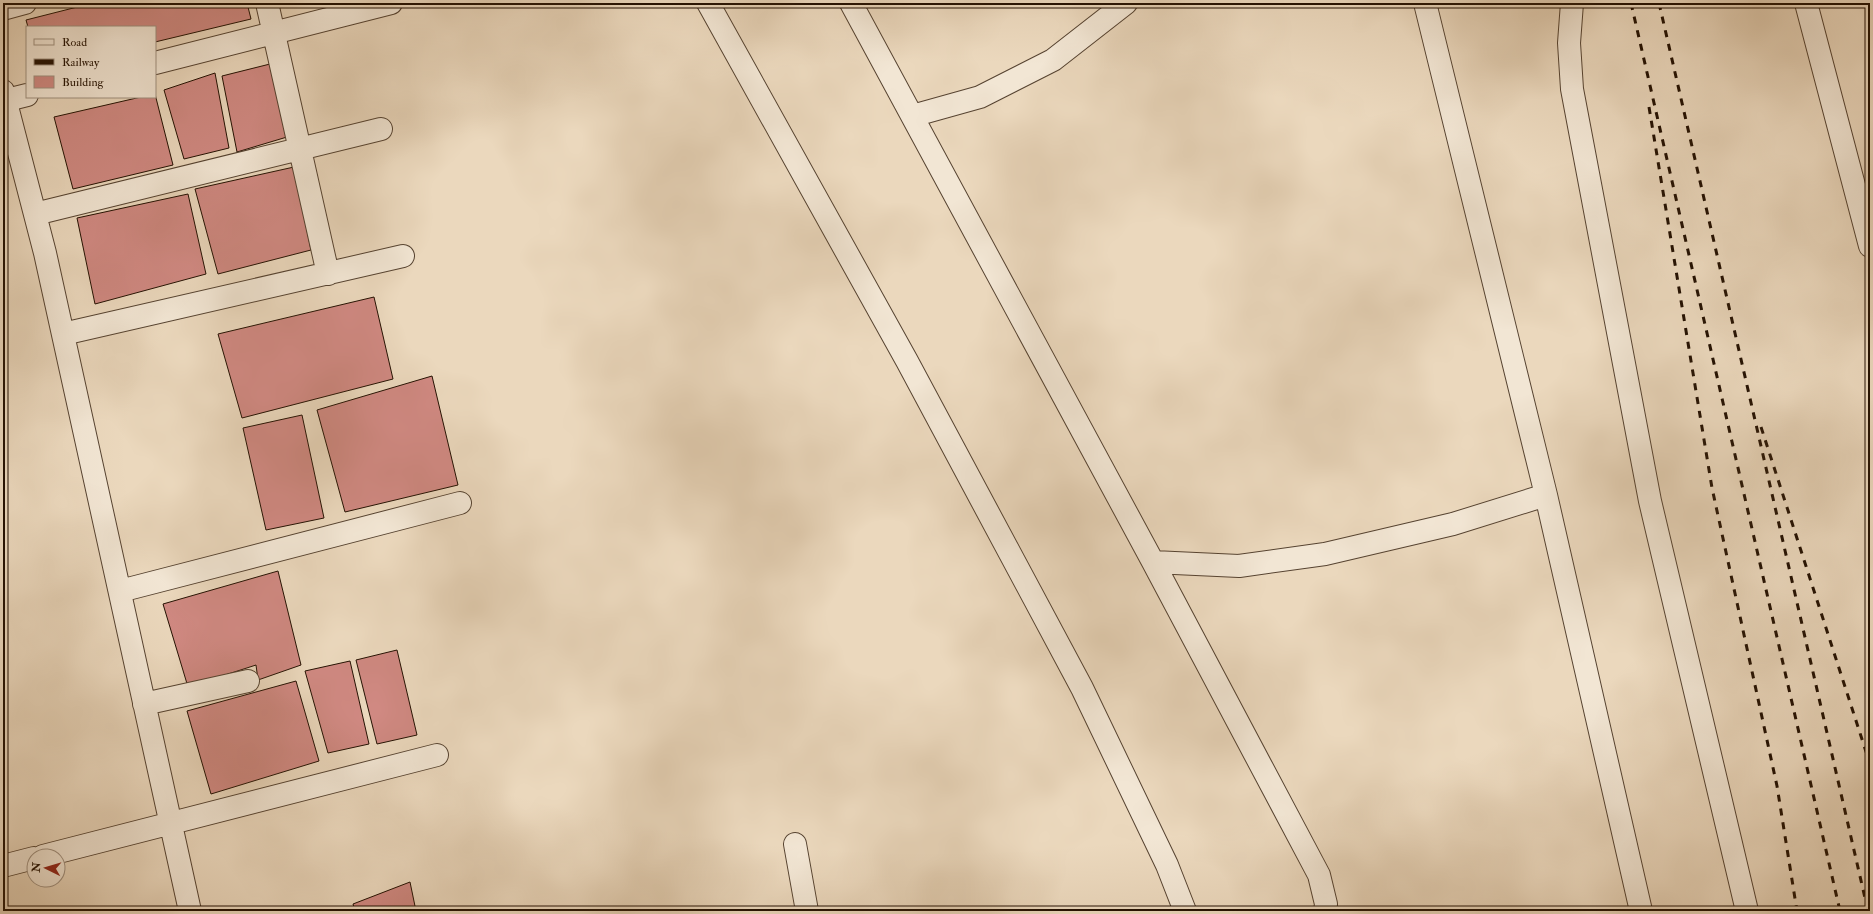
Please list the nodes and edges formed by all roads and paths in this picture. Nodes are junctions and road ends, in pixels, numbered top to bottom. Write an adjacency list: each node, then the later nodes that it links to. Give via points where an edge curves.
1 (25, 3): 10 (street)
2 (268, 3): 11 (street)
3 (391, 3): 11 (street)
4 (708, 3): 38 (street, via 907,361 1082,688 1167,865)
5 (851, 3): 15 (street)
6 (1126, 3): 15 (street, via 1053,60 980,97)
7 (1425, 3): 24 (street)
8 (1572, 3): 41 (street, via 1569,42 1572,89 1650,501)
9 (1806, 3): 18 (street)
10 (3, 9)
11 (275, 33): 12 (street); 17 (street)
12 (156, 63)
13 (26, 95): 14 (street)
14 (4, 98): 19 (street)
15 (912, 116): 26 (street)
16 (381, 130): 17 (street)
17 (300, 149): 19 (street); 22 (street)
18 (1865, 212): 20 (street)
19 (35, 214): 23 (street)
20 (1870, 246)
21 (403, 256): 22 (street)
22 (328, 274): 23 (street)
23 (63, 334): 27 (street)
24 (1546, 495): 26 (street, via 1453,524 1325,554 1239,566); 40 (street)
25 (460, 504): 27 (street)
26 (1153, 562): 39 (street, via 1319,875 1326,904)
27 (120, 591): 29 (street)
28 (248, 681): 29 (street)
29 (144, 704): 31 (street)
30 (437, 755): 31 (street)
31 (170, 824): 33 (street); 36 (street)
32 (795, 844): 37 (street)
33 (66, 850)
34 (26, 860): 35 (street)
35 (3, 866)
36 (190, 911)
37 (807, 911)
38 (1185, 911)
39 (1325, 911)
40 (1641, 911)
41 (1747, 911)

